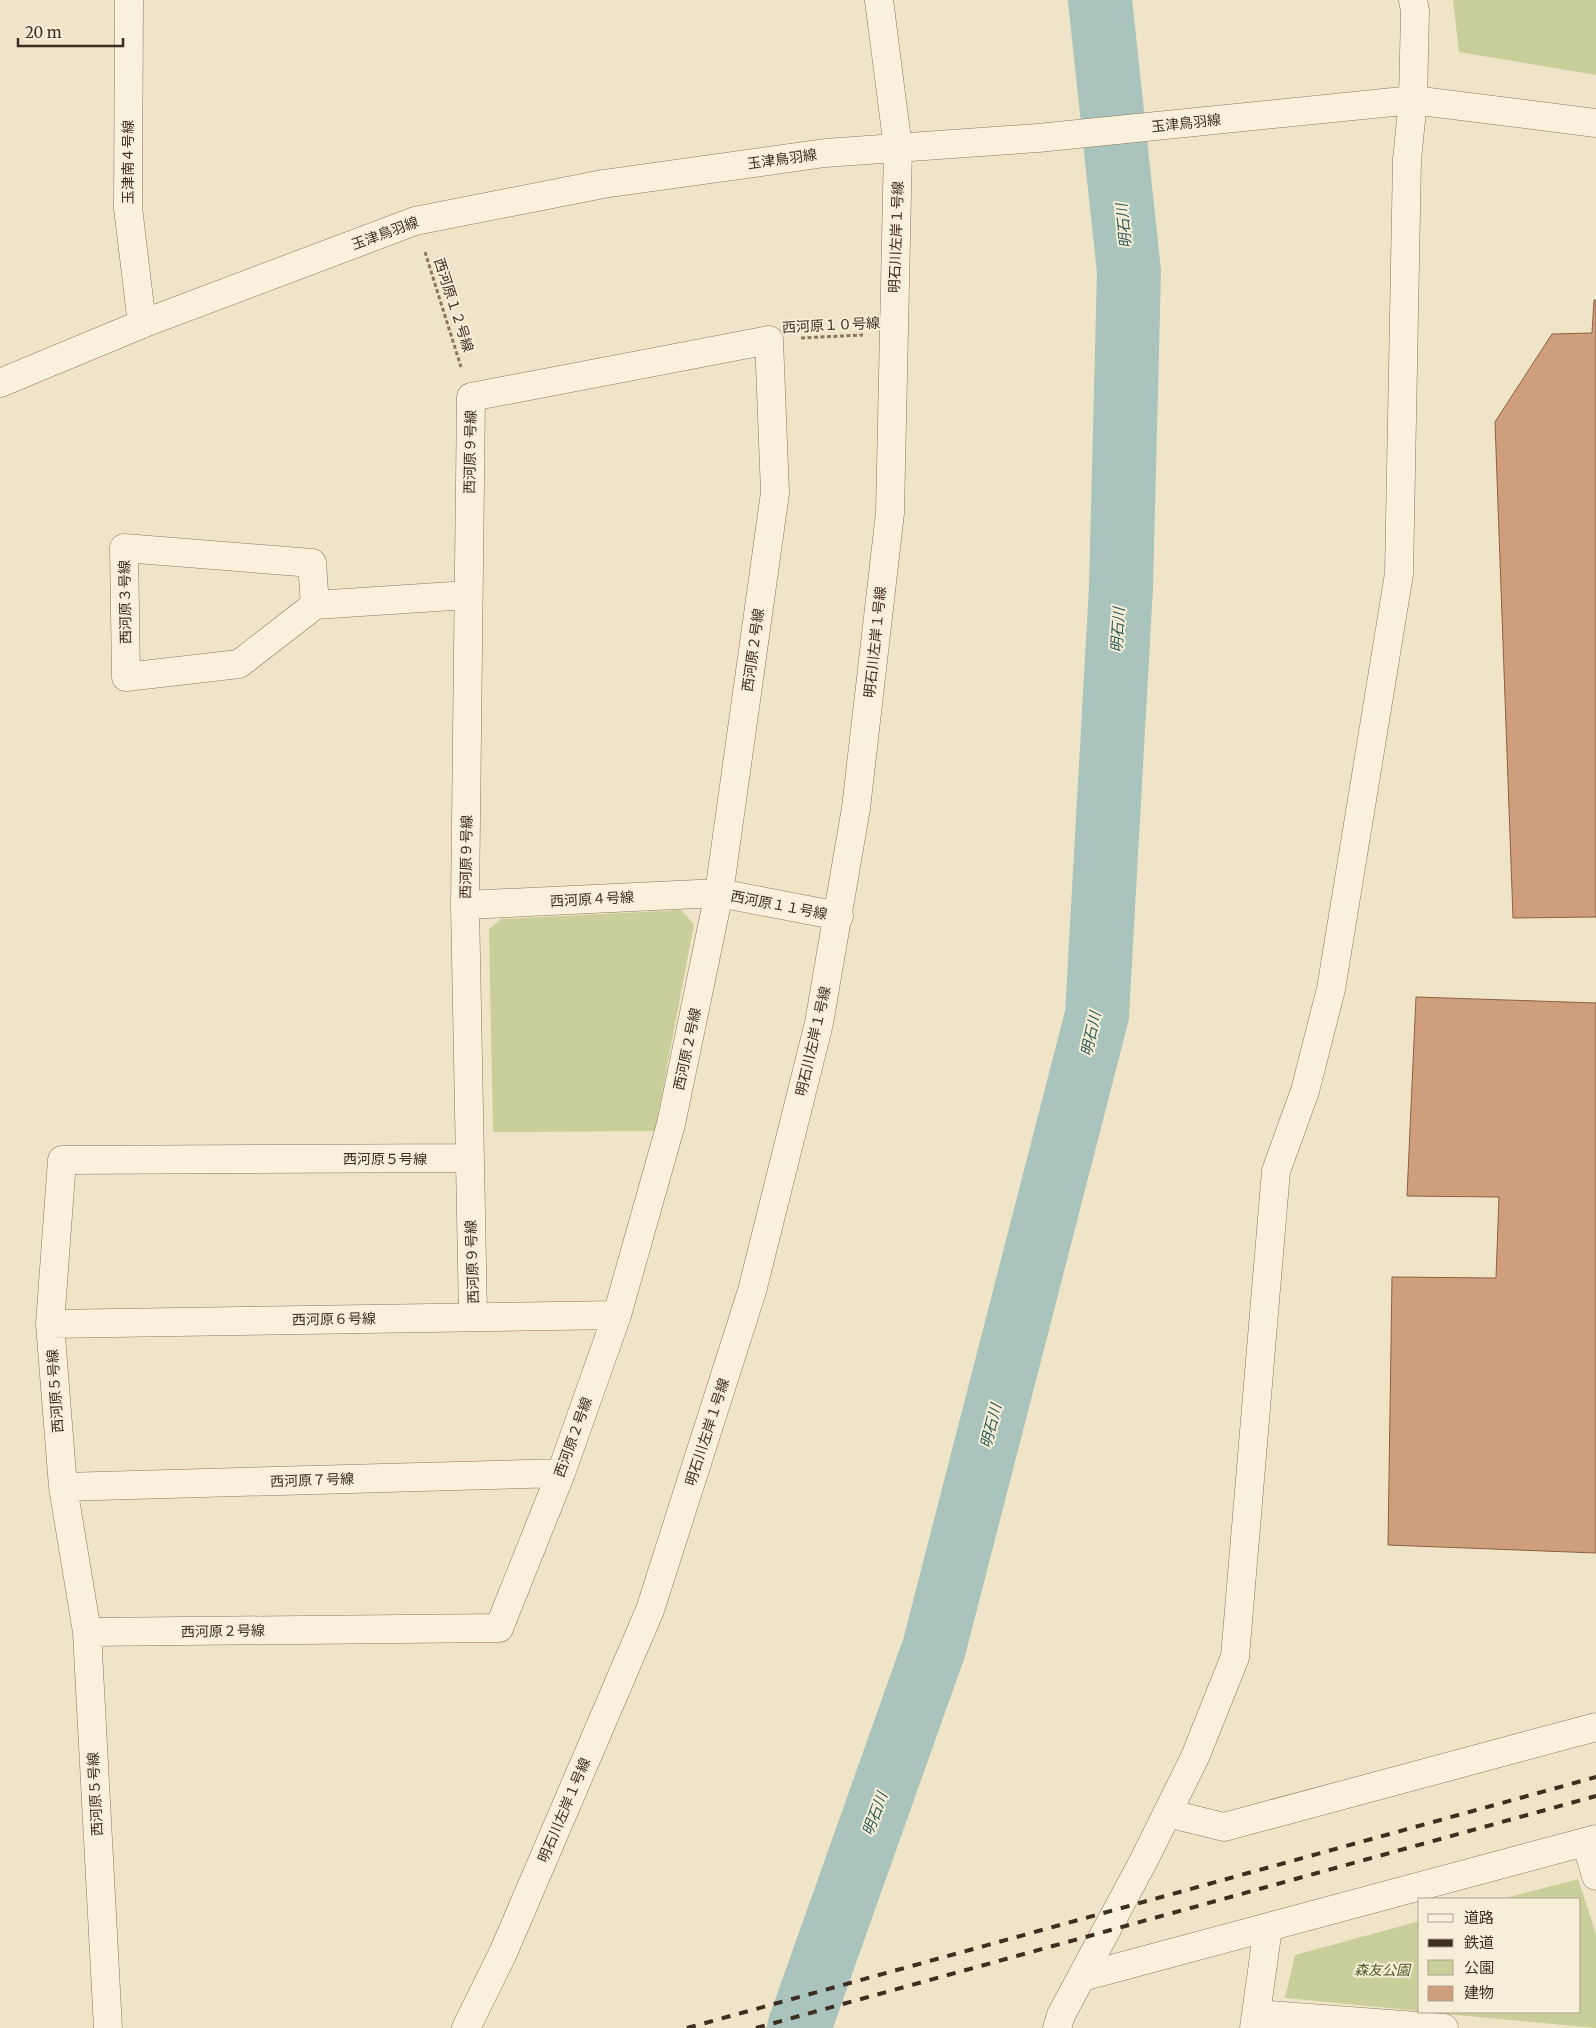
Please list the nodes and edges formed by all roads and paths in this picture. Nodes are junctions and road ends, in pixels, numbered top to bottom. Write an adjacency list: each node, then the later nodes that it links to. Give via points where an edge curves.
1 (128, 0): 8 (street, 玉津南４号線, via 128,208)
2 (879, 0): 6 (street, 明石川左岸１号線)
3 (1413, 0): 4 (street)
4 (1413, 100): 5 (street, 玉津鳥羽線); 6 (street, 玉津鳥羽線, via 1038,138); 26 (street, via 1407,160 1399,574 1331,989 1305,1092 1276,1170 1235,1657 1195,1757)
5 (1596, 122)
6 (898, 148): 7 (street, 玉津鳥羽線, via 824,154 603,184); 9 (street, 明石川左岸１号線)
7 (415, 220): 8 (street, 玉津鳥羽線); 12 (path, 西河原１２号線)
8 (142, 324): 11 (street, 玉津鳥羽線)
9 (893, 334): 10 (path, 西河原１０号線); 17 (street, 明石川左岸１号線, via 890,513 856,808)
10 (770, 340): 12 (street); 15 (street, 西河原２号線, via 776,493)
11 (0, 383)
12 (471, 397): 13 (street, 西河原９号線)
13 (468, 595): 14 (street); 16 (street, 西河原９号線)
14 (315, 605): 14 (street, 西河原３号線, via 239,664 126,677 124,548 312,563)
15 (719, 893): 16 (street, 西河原４号線); 17 (street, 西河原１１号線); 19 (street, 西河原２号線, via 671,1124)
16 (465, 905): 18 (street, 西河原９号線)
17 (839, 916): 33 (street, 明石川左岸１号線, via 819,1023 752,1291 650,1610 503,1953)
18 (469, 1158): 20 (street, 西河原９号線); 21 (street, 西河原５号線, via 62,1160)
19 (617, 1314): 20 (street, 西河原６号線); 22 (street, 西河原２号線)
20 (473, 1317): 21 (street, 西河原６号線)
21 (50, 1324): 23 (street, 西河原５号線)
22 (560, 1473): 23 (street, 西河原７号線); 24 (street, 西河原２号線, via 498,1628)
23 (63, 1487): 24 (street, 西河原５号線)
24 (87, 1632): 32 (street, 西河原５号線)
25 (1596, 1727): 26 (street, via 1224,1827)
26 (1167, 1813): 30 (street)
27 (1591, 1840): 28 (street); 29 (street)
28 (1596, 1876)
29 (1268, 1928): 30 (street); 31 (street)
30 (1082, 1977): 34 (street)
31 (1256, 2021): 35 (street)
32 (108, 2028)
33 (466, 2028)
34 (1057, 2028)
35 (1444, 2028)

